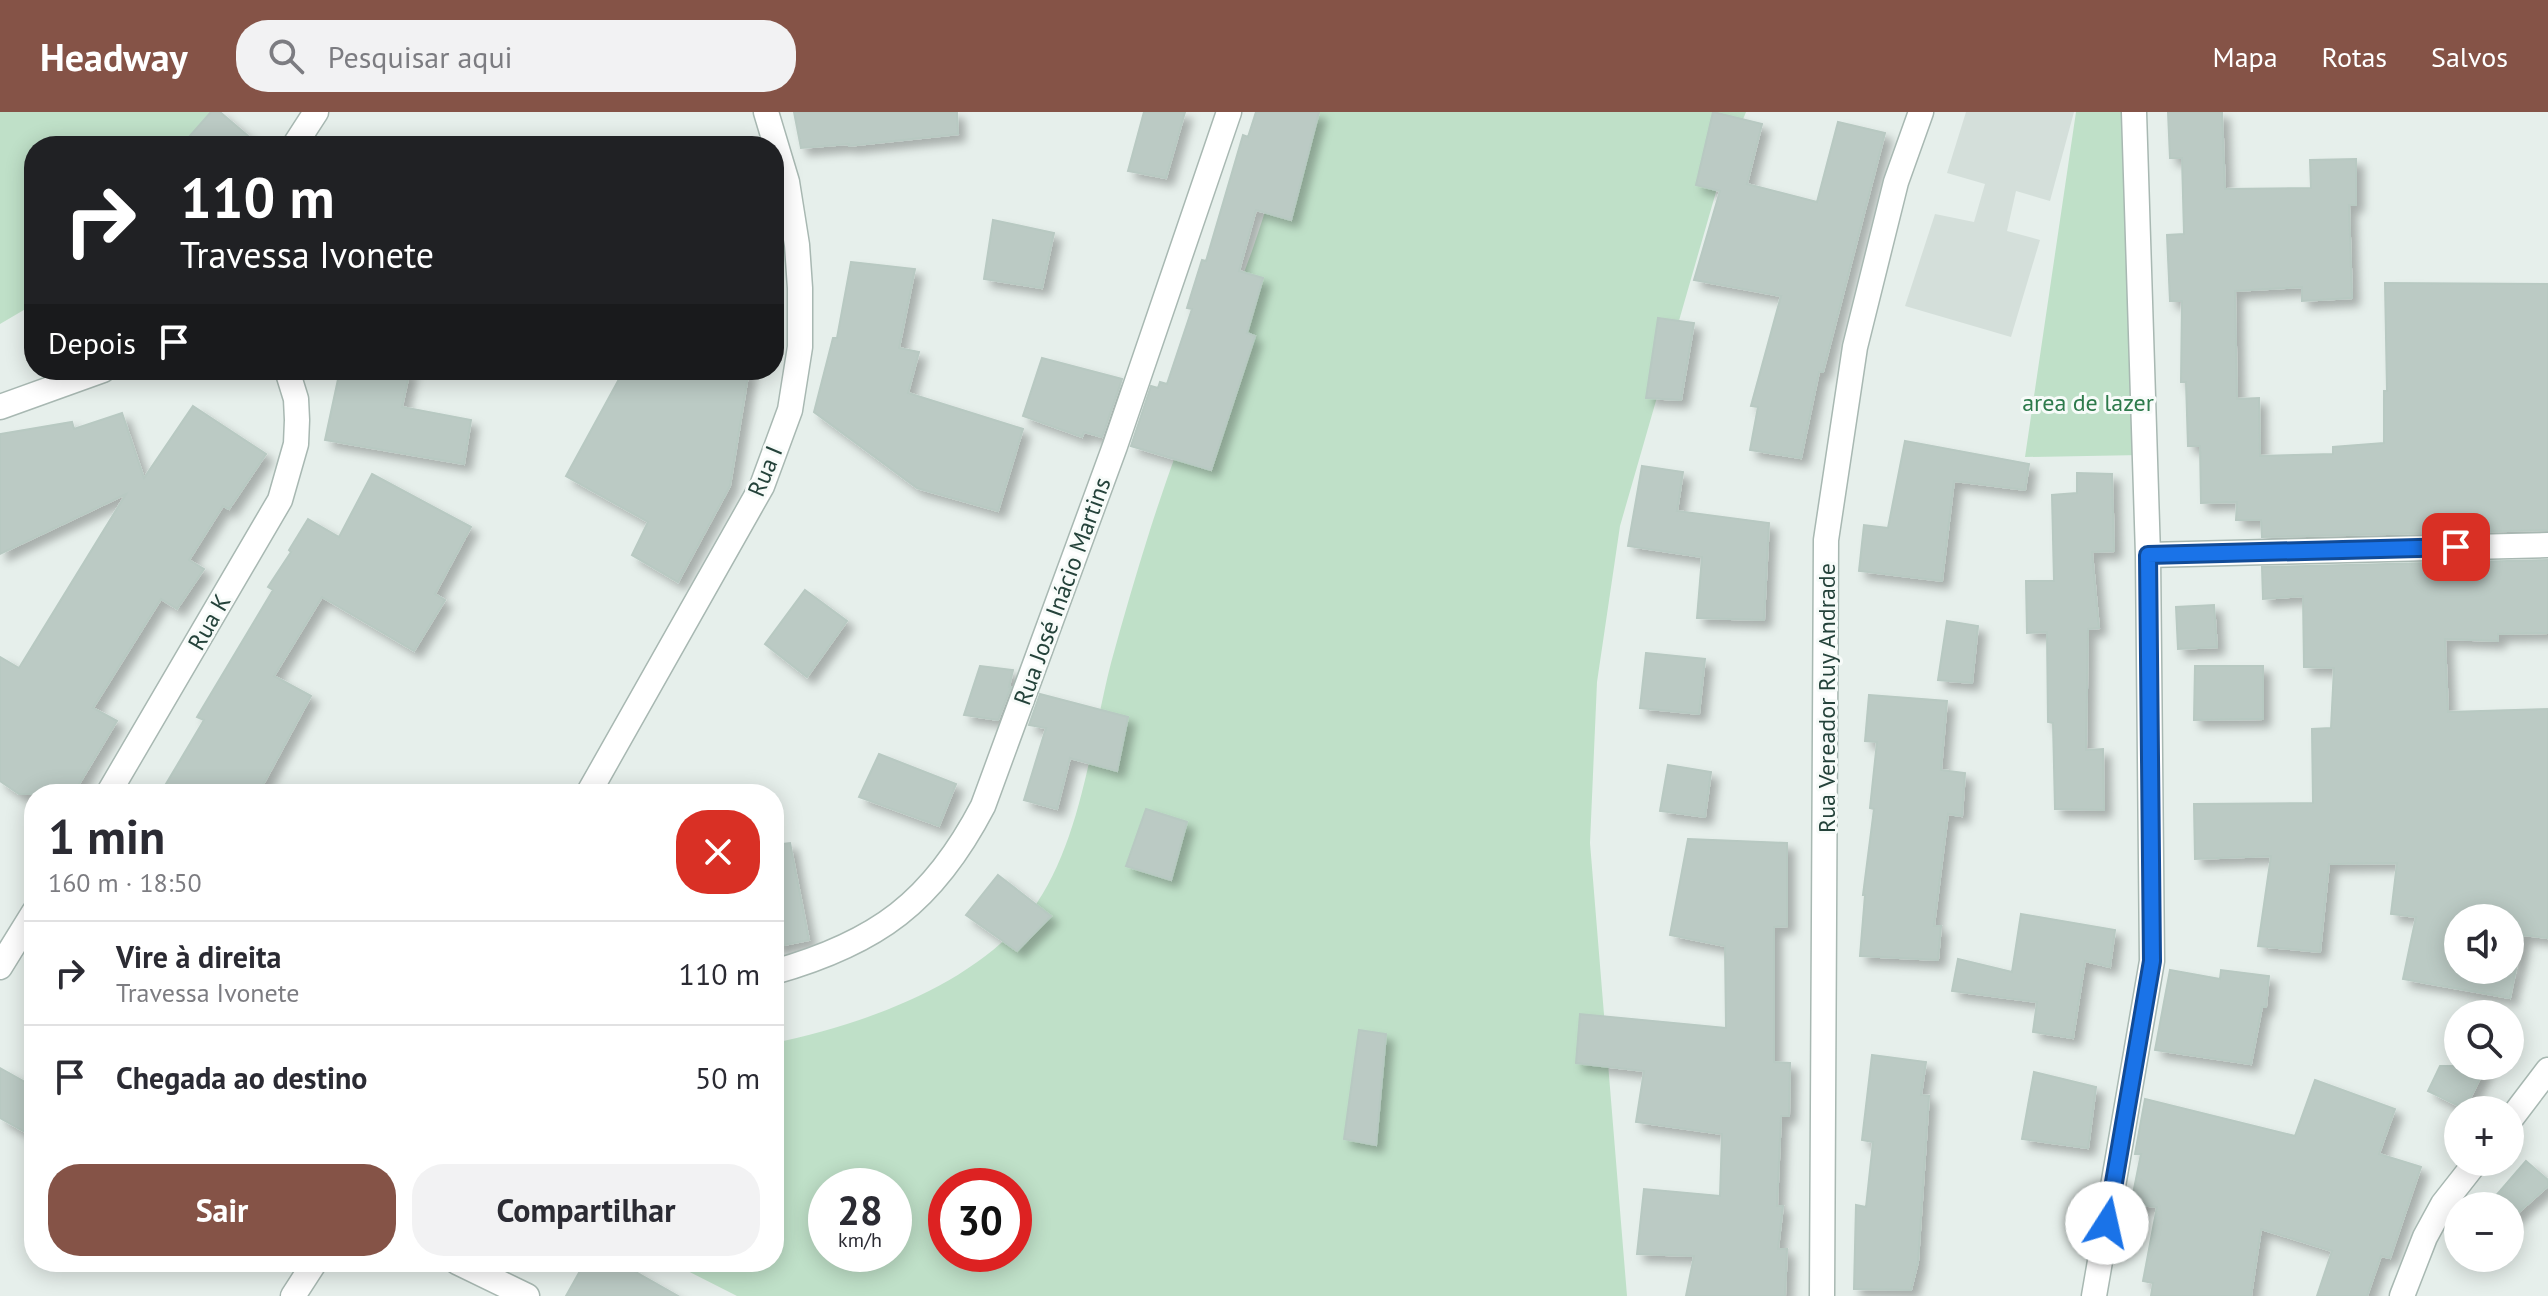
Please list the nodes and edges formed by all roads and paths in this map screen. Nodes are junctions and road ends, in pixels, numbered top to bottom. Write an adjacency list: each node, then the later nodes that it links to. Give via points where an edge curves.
1 (316, 112): 6 (street)
2 (766, 112): 7 (street, Rua I)
3 (1229, 112): 18 (street, Rua José Inácio Martins, via 1115,446 983,806 950,863 906,909 840,949)
4 (1921, 112): 26 (street, Rua Vereador Ruy Andrade, via 1896,182 1855,347 1826,540)
5 (2134, 112): 13 (street)
6 (300, 136)
7 (773, 136)
8 (784, 172): 15 (street, Rua I, via 800,288 800,347 790,410 762,486)
9 (75, 380): 11 (street)
10 (290, 380): 14 (street, Rua K, via 296,399 296,444 280,500)
11 (0, 407)
12 (2548, 545): 13 (street)
13 (2148, 555): 27 (street, via 2152,961)
14 (114, 784)
15 (594, 784)
16 (24, 928): 17 (street)
17 (0, 967)
18 (784, 969)
19 (2547, 1074): 20 (street)
20 (2524, 1103)
21 (2465, 1176): 28 (street, via 2425,1237)
22 (309, 1272): 24 (street)
23 (478, 1272): 25 (street)
24 (293, 1296)
25 (527, 1296)
26 (1822, 1296)
27 (2094, 1296)
28 (2402, 1296)

